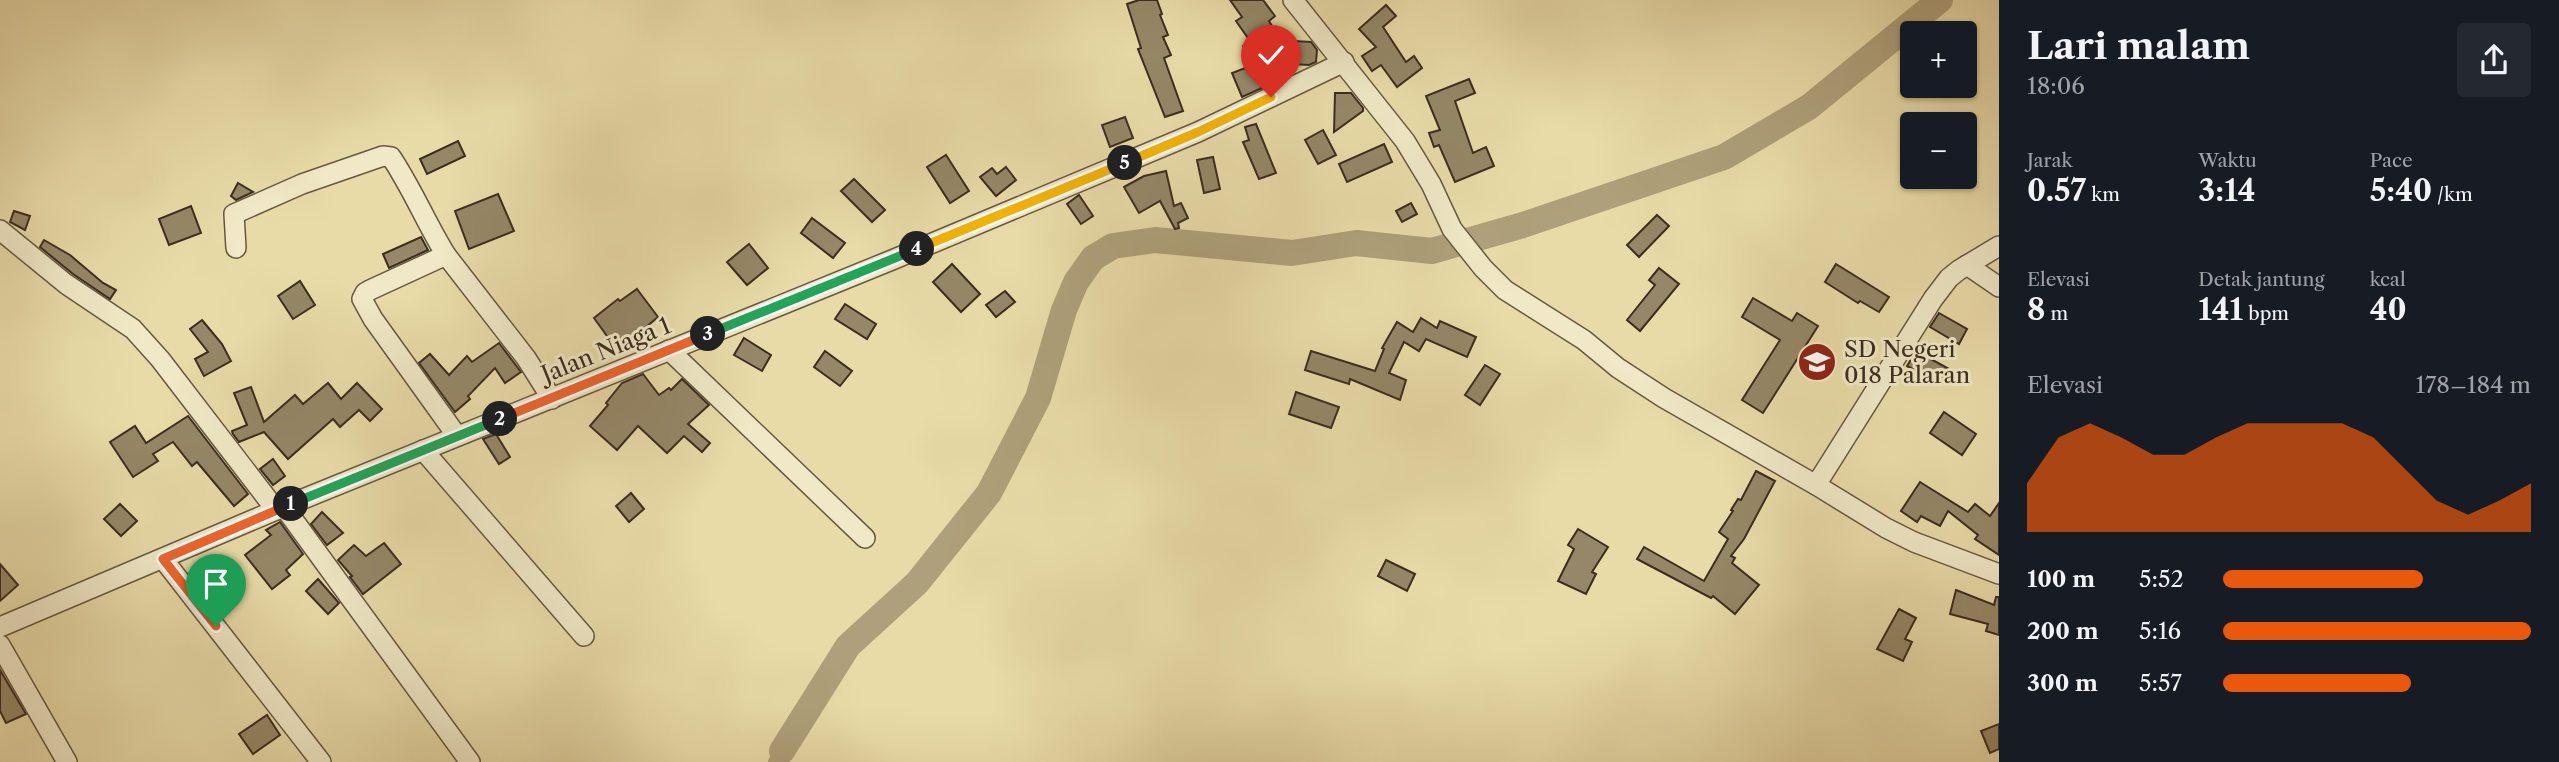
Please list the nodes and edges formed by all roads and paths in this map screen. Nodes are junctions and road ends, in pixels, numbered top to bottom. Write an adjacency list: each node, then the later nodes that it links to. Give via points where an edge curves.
1 (1293, 0): 2 (street)
2 (1344, 62): 9 (street, Jalan Niaga 1, via 1198,132); 13 (street, via 1420,164 1452,229 1511,294 1664,398)
3 (0, 230): 14 (street, via 66,284 133,329)
4 (1999, 246): 7 (street)
5 (236, 248): 6 (street, via 234,214 383,156 391,157 401,172)
6 (446, 255): 10 (street); 11 (street, via 370,290 362,299)
7 (1967, 265): 8 (street); 13 (street, via 1949,278 1933,299)
8 (1999, 287)
9 (668, 350): 10 (street, Jalan Niaga 1); 15 (street)
10 (552, 399): 11 (street, Jalan Niaga 1)
11 (457, 436): 12 (street, Jalan Niaga 1)
12 (423, 450): 14 (street, Jalan Niaga 1); 19 (street)
13 (1816, 485): 17 (street, via 1914,542)
14 (280, 509): 16 (street, Jalan Niaga 1); 23 (street)
15 (865, 538)
16 (163, 559): 18 (street, Jalan Niaga 1); 22 (street)
17 (1999, 574)
18 (0, 627)
19 (584, 636)
20 (0, 645): 21 (street)
21 (67, 762)
22 (321, 762)
23 (470, 762)

